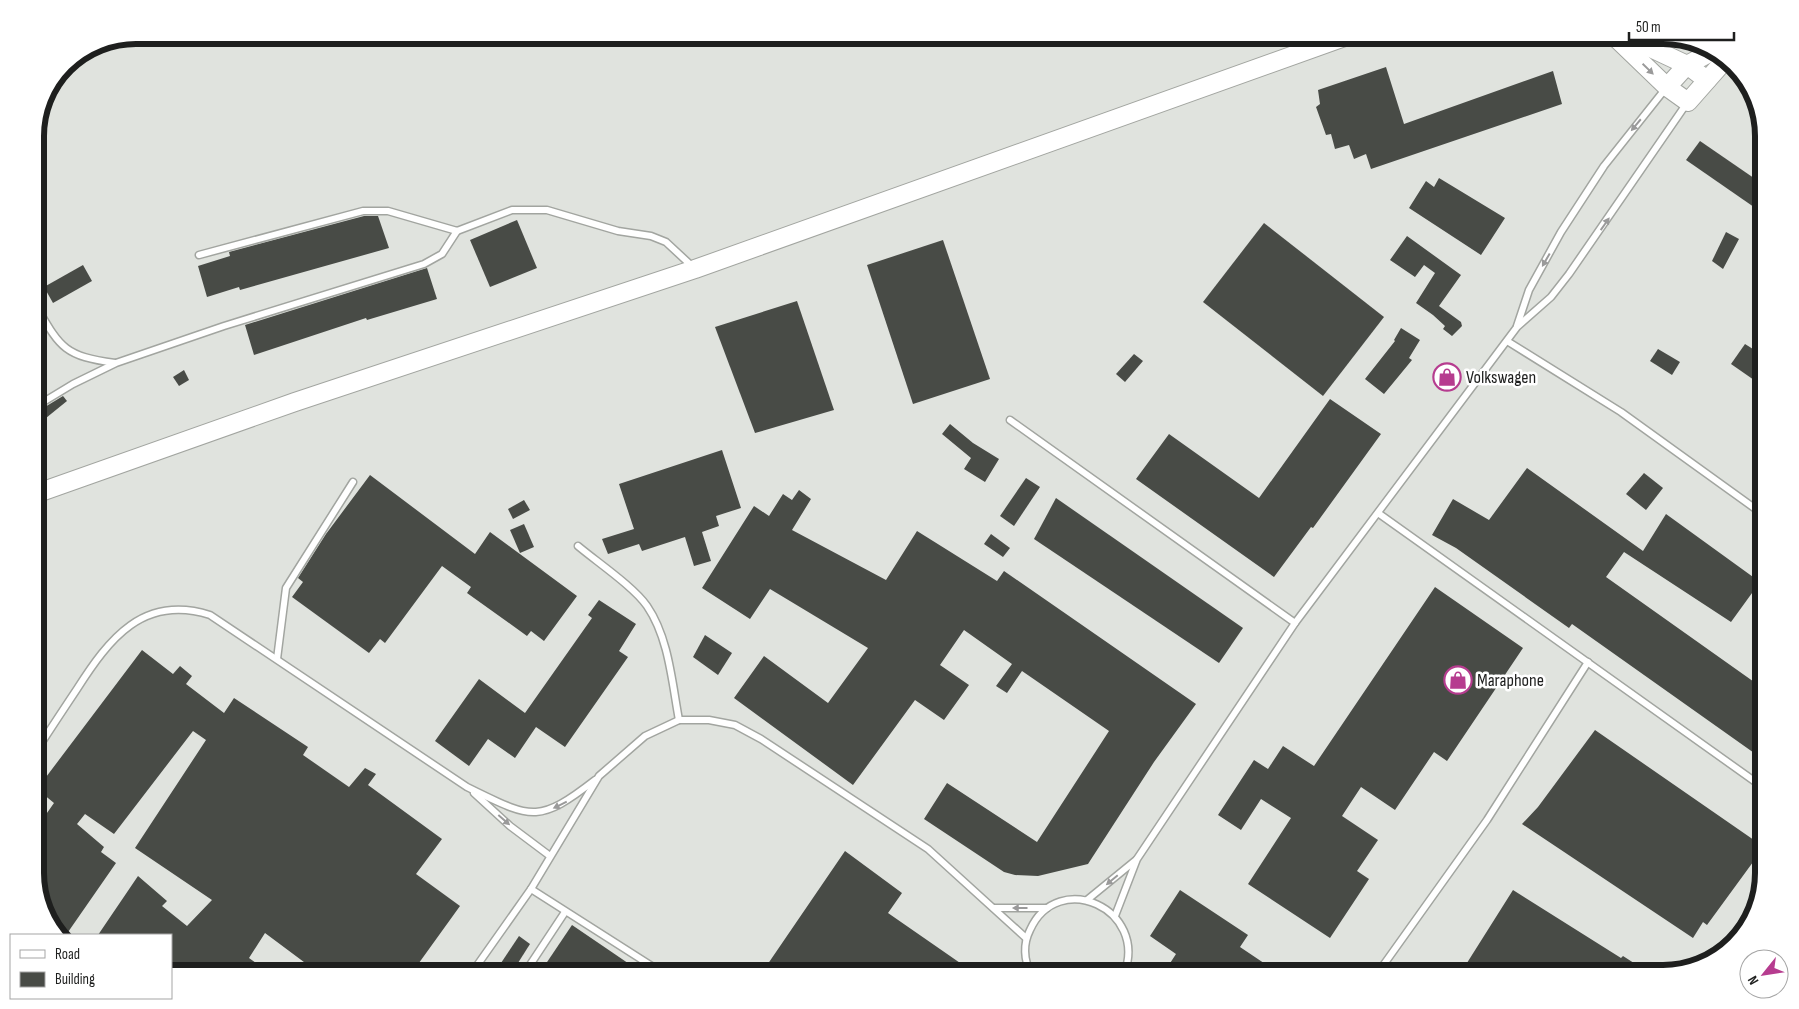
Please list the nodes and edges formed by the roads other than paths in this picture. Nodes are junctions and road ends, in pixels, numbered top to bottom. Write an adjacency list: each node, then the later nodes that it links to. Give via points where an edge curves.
1 (1325, 44): 12 (main road)
2 (1622, 44): 8 (main road, one-way to 8)
3 (1642, 44): 5 (main road)
4 (1706, 55): 5 (main road)
5 (1687, 65): 7 (main road); 8 (main road)
6 (1721, 65): 7 (main road)
7 (1707, 80): 9 (main road)
8 (1667, 87): 9 (main road); 14 (lane, one-way to 14, via 1604,166 1561,232 1528,290)
9 (1688, 102): 14 (lane, one-way to 9, via 1551,297 1569,274)
10 (457, 230): 11 (lane, via 388,212 363,211); 12 (lane, via 512,210 547,210 666,242); 16 (lane, via 442,254 424,264)
11 (199, 255)
12 (695, 269): 20 (main road, via 295,402)
13 (44, 319): 16 (lane, via 63,348 74,355)
14 (1517, 327): 15 (lane)
15 (1507, 341): 21 (lane, via 1621,412); 22 (lane)
16 (116, 363): 17 (lane)
17 (44, 402)
18 (1010, 420): 24 (lane)
19 (353, 482): 25 (lane, via 286,588)
20 (44, 491)
21 (1755, 509)
22 (1378, 513): 24 (lane); 26 (lane)
23 (578, 546): 27 (lane, via 646,604 656,621)
24 (1295, 623): 33 (lane)
25 (277, 658): 28 (lane, via 210,615 195,610 153,613 113,638); 31 (lane)
26 (1588, 662): 30 (lane); 46 (lane, via 1487,820)
27 (680, 720): 29 (lane, via 645,736); 36 (lane, via 709,720 734,725 761,739 928,849)
28 (44, 739)
29 (599, 776): 31 (lane, one-way to 31, via 564,804 526,813); 32 (lane)
30 (1755, 782)
31 (467, 787): 32 (lane, one-way to 32, via 510,826)
32 (550, 856): 34 (lane)
33 (1136, 859): 35 (lane, one-way to 35); 39 (lane)
34 (531, 889): 38 (lane); 41 (lane)
35 (1087, 900): 37 (lane, via 1073,899); 39 (lane)
36 (994, 908): 37 (lane, one-way to 36); 40 (lane)
37 (1047, 908): 40 (lane, via 1034,921)
38 (565, 912): 42 (lane); 43 (lane)
39 (1115, 916): 45 (lane, via 1129,948)
40 (1026, 938): 44 (lane)
41 (477, 965)
42 (530, 965)
43 (650, 965)
44 (1028, 965)
45 (1127, 965)
46 (1383, 965)

